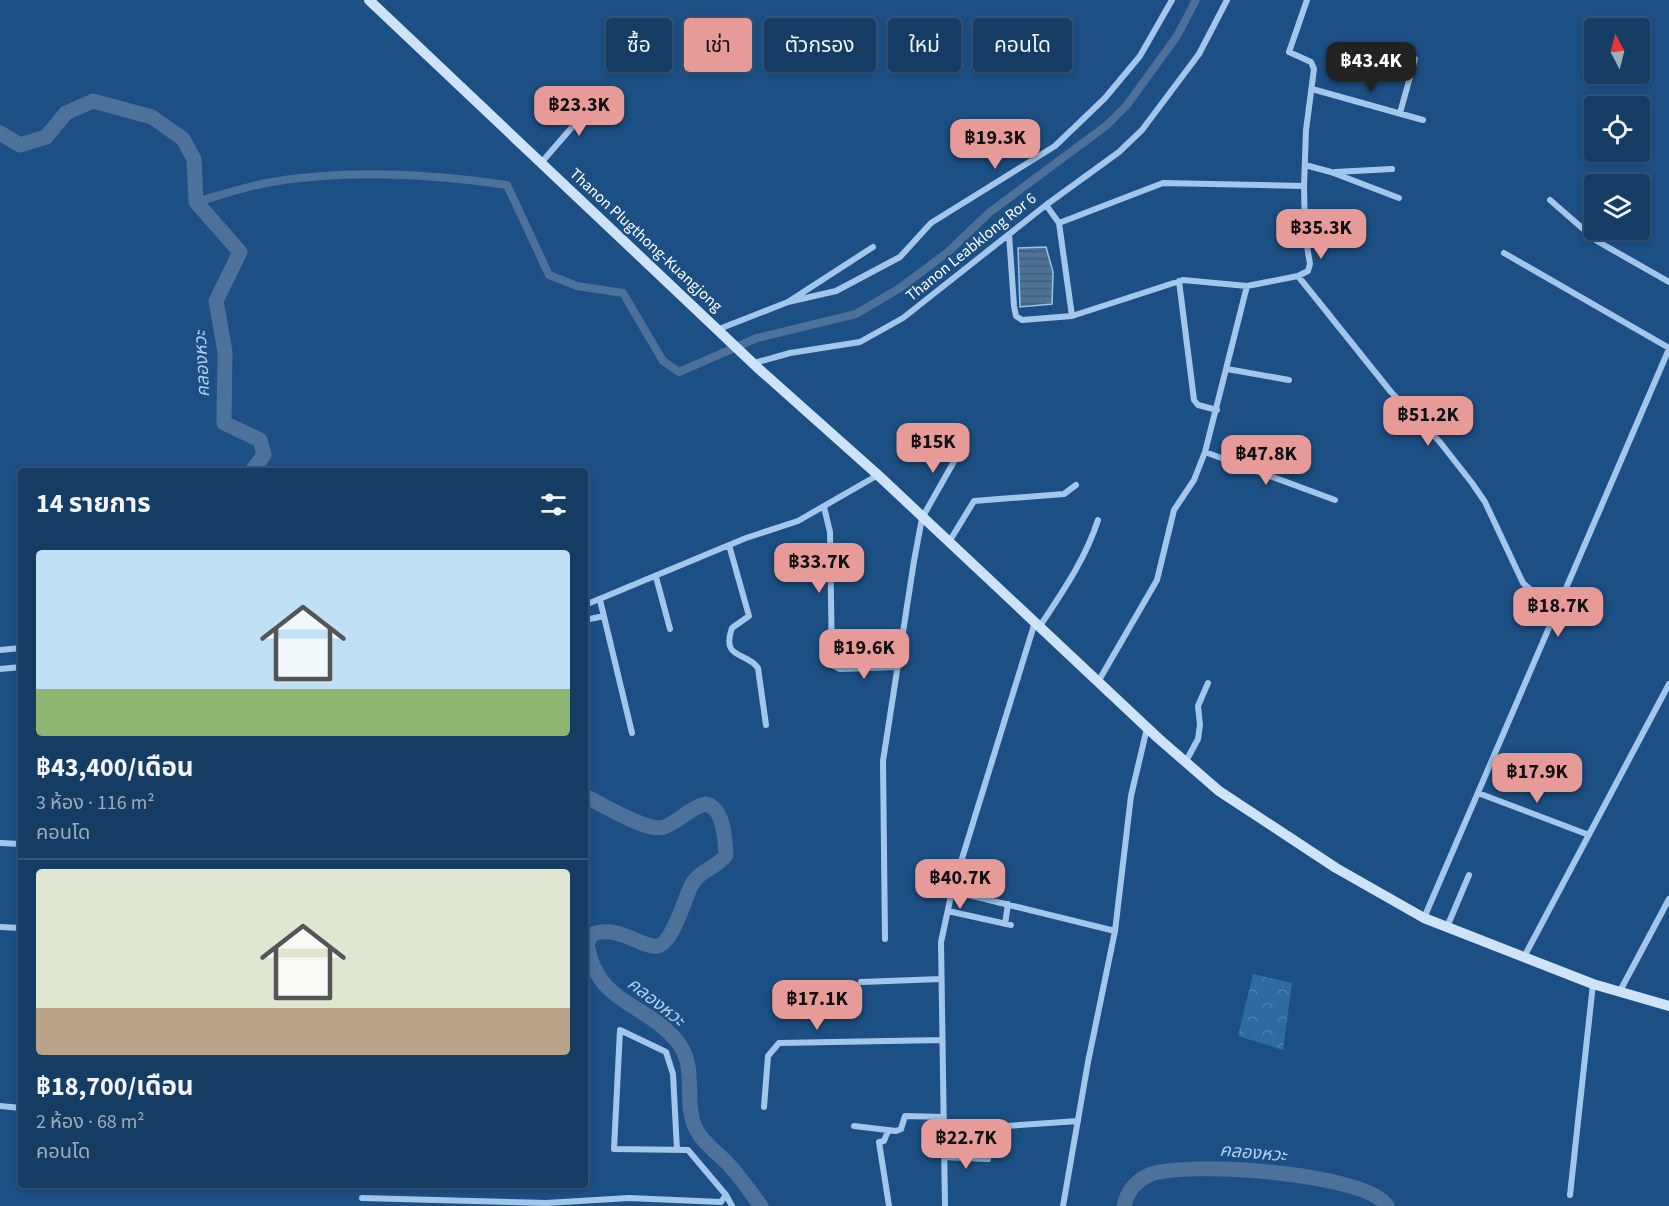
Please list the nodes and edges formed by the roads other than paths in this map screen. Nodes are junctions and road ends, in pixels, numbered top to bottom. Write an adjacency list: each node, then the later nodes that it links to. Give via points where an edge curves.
1 (369, 0): 10 (street, Thanon Plugthong-Kuangjong)
2 (1172, 0): 26 (street, via 1140,56 1105,98 1056,146 931,224 900,257 836,291)
3 (1227, 0): 17 (street, Thanon Leabklong Ror 6, via 1198,54 1142,130 1119,152)
4 (1307, 0): 6 (street, via 1289,51 1312,64)
5 (1415, 60): 8 (street)
6 (1312, 89): 8 (street); 11 (street)
7 (598, 96): 10 (street)
8 (1400, 113): 9 (street)
9 (1423, 120)
10 (542, 163): 28 (street, Thanon Plugthong-Kuangjong)
11 (1305, 165): 13 (street); 14 (street)
12 (1392, 169): 13 (street)
13 (1331, 172): 15 (street)
14 (1304, 186): 18 (street, via 1163,183); 22 (street, via 1310,264 1308,271)
15 (1399, 198)
16 (1550, 200): 24 (street, via 1597,241)
17 (1046, 205): 18 (street); 19 (street, Thanon Leabklong Ror 6)
18 (1059, 223): 27 (street)
19 (1009, 234): 27 (street, via 1016,316 1022,320); 30 (street, Thanon Leabklong Ror 6, via 903,318 860,342)
20 (873, 247): 26 (street)
21 (1504, 253): 29 (street)
22 (1298, 276): 25 (street); 47 (street, via 1472,483 1523,583)
23 (1179, 281): 25 (street); 27 (street); 33 (street, via 1194,400)
24 (1669, 282)
25 (1247, 286): 31 (street)
26 (788, 302): 28 (street)
27 (1072, 316)
28 (719, 329): 30 (street, Thanon Plugthong-Kuangjong)
29 (1669, 348): 47 (street)
30 (754, 363): 36 (street, Thanon Plugthong-Kuangjong)
31 (1227, 369): 32 (street); 33 (street)
32 (1288, 380)
33 (1217, 410): 35 (street)
34 (962, 439): 40 (street, via 956,458)
35 (1205, 452): 38 (street); 57 (street, via 1194,480 1174,510 1157,580)
36 (878, 476): 39 (street); 40 (street, Thanon Plugthong-Kuangjong)
37 (1076, 485): 42 (street, via 1064,494 974,501)
38 (1335, 500)
39 (824, 507): 43 (street, via 798,521); 55 (street, via 830,532 832,665 840,669)
40 (922, 518): 42 (street, Thanon Plugthong-Kuangjong); 55 (street)
41 (1098, 520): 50 (street, via 1081,565)
42 (949, 542): 50 (street, Thanon Plugthong-Kuangjong)
43 (729, 545): 44 (street); 60 (street, via 749,615 732,628 731,649 735,656 752,661 758,668)
44 (656, 577): 45 (street); 51 (street)
45 (600, 600): 46 (street); 48 (street)
46 (588, 604)
47 (1556, 611): 64 (street)
48 (604, 616): 49 (street); 62 (street)
49 (588, 619)
50 (1037, 624): 57 (street, Thanon Plugthong-Kuangjong); 69 (street)
51 (670, 629)
52 (18, 648): 53 (street)
53 (0, 650)
54 (18, 667): 56 (street)
55 (898, 667): 78 (street, via 883,761)
56 (0, 669)
57 (1098, 682): 61 (street, Thanon Plugthong-Kuangjong)
58 (1208, 683): 63 (street, via 1198,706 1198,739)
59 (1669, 684): 65 (street)
60 (766, 725)
61 (1147, 728): 63 (street, Thanon Plugthong-Kuangjong); 77 (street, via 1131,796)
62 (632, 733)
63 (1185, 763): 73 (street, Thanon Plugthong-Kuangjong, via 1277,831)
64 (1478, 792): 65 (street); 73 (street)
65 (1589, 835): 79 (street)
66 (0, 843): 67 (street)
67 (18, 844)
68 (1469, 875): 75 (street)
69 (952, 891): 71 (street); 72 (street)
70 (1669, 899): 83 (street)
71 (1008, 904): 72 (street, via 1008,924); 77 (street)
72 (948, 910): 80 (street, via 941,942)
73 (1425, 918): 75 (street, Thanon Plugthong-Kuangjong)
74 (0, 927): 76 (street)
75 (1447, 927): 79 (street, Thanon Plugthong-Kuangjong)
76 (18, 928)
77 (1115, 931): 90 (street)
78 (885, 939)
79 (1523, 958): 82 (street, Thanon Plugthong-Kuangjong)
80 (941, 979): 81 (street); 85 (street)
81 (861, 982)
82 (1593, 984): 83 (street, Thanon Plugthong-Kuangjong); 96 (street)
83 (1620, 992): 84 (street, Thanon Plugthong-Kuangjong)
84 (1669, 1006)
85 (942, 1040): 88 (street, via 779,1043 768,1056); 89 (street)
86 (0, 1106): 87 (street)
87 (18, 1107)
88 (764, 1107)
89 (944, 1117): 92 (street, via 905,1116 899,1130); 94 (street)
90 (1078, 1122): 94 (street, via 992,1127 988,1159); 103 (street)
91 (854, 1126): 92 (street)
92 (888, 1131): 101 (street, via 884,1141 879,1142)
93 (677, 1150): 93 (street, via 673,1074 666,1052 620,1030 614,1149); 95 (street, via 688,1150)
94 (944, 1157): 102 (street)
95 (726, 1195): 98 (street, via 721,1202 629,1198); 100 (street)
96 (1570, 1195)
97 (362, 1198): 99 (street)
98 (546, 1204): 99 (street)
99 (508, 1205)
100 (732, 1206)
101 (889, 1206)
102 (945, 1206)
103 (1063, 1206)

